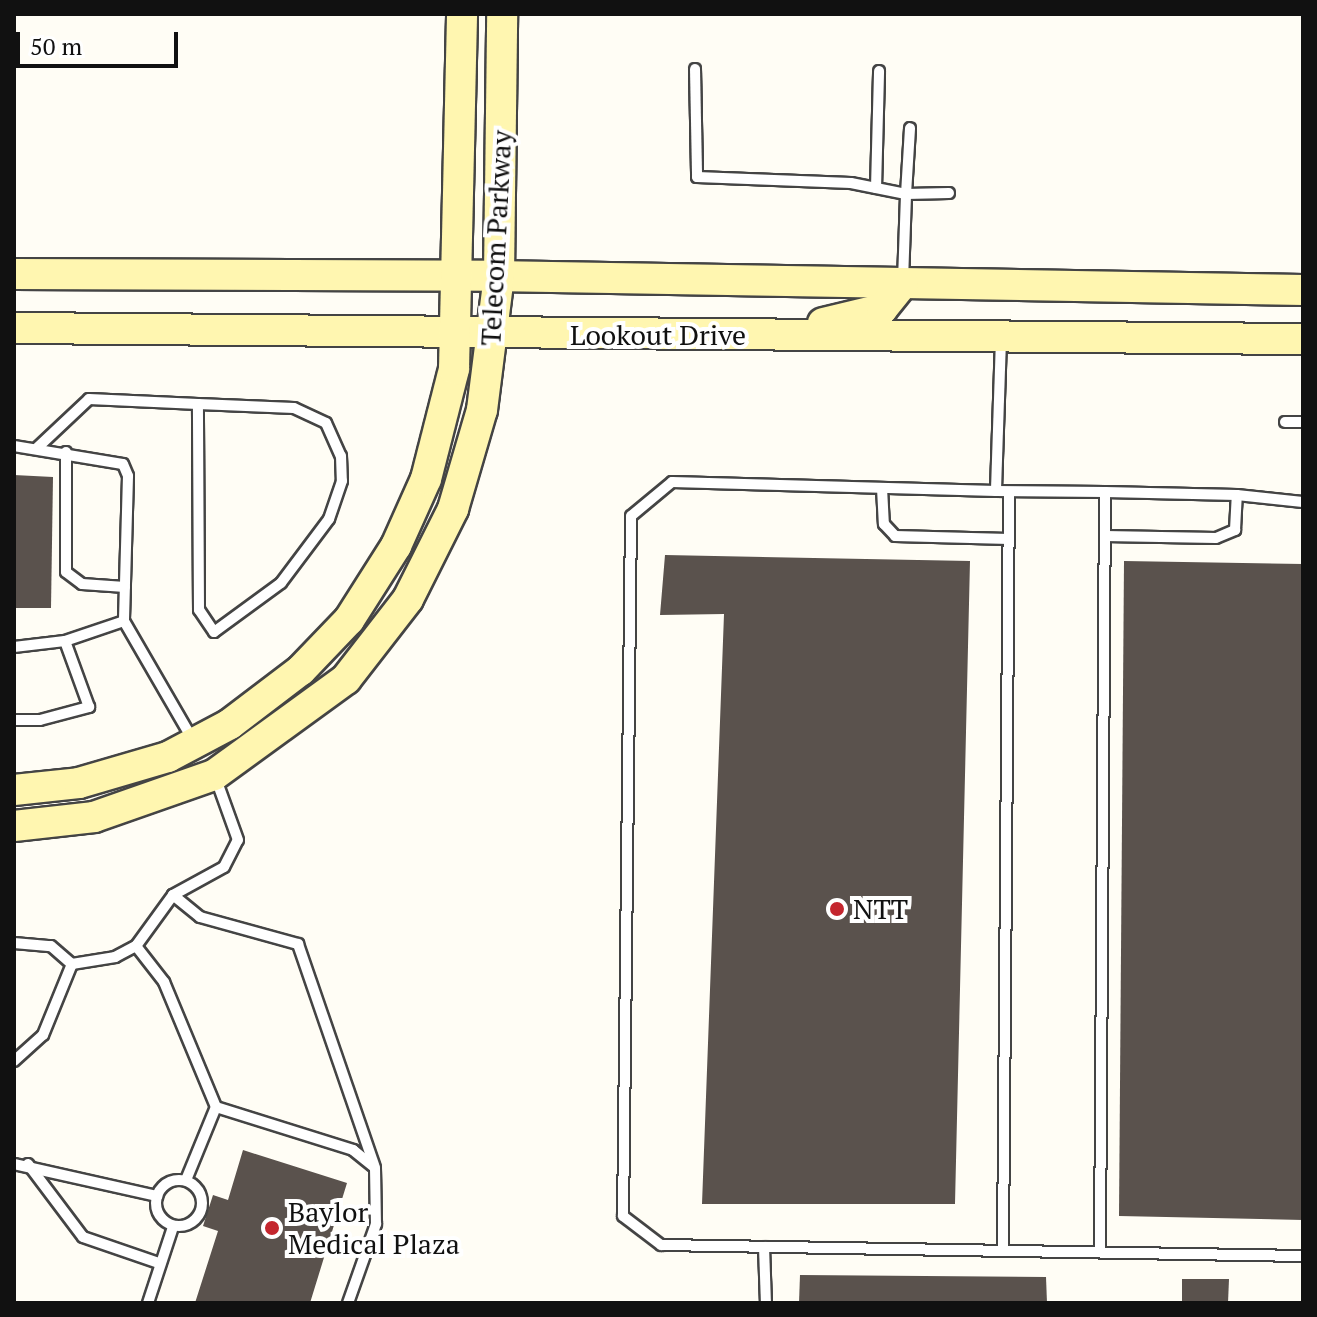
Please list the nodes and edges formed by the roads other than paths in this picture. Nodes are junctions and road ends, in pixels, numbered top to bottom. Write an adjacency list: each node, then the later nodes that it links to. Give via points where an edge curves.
1 (462, 14): 10 (main road, Telecom Parkway)
2 (502, 14): 11 (main road, Telecom Parkway)
3 (695, 69): 6 (lane, via 697,177)
4 (879, 71): 6 (lane)
5 (910, 128): 8 (lane)
6 (876, 188): 8 (lane)
7 (949, 193): 8 (lane)
8 (906, 194): 12 (lane)
9 (14, 274): 10 (main road, Lookout Drive)
10 (458, 276): 11 (main road, Lookout Drive); 15 (main road, Telecom Parkway)
11 (499, 276): 12 (main road, Lookout Drive); 16 (main road, Telecom Parkway)
12 (903, 283): 13 (main road, Lookout Drive); 17 (main road, via 882,309)
13 (1303, 290)
14 (14, 328): 15 (main road, Lookout Drive)
15 (457, 332): 16 (main road, Lookout Drive); 39 (main road, Telecom Parkway, via 446,407 417,503 349,620 301,670)
16 (494, 333): 17 (main road, Lookout Drive); 40 (main road, Telecom Parkway, via 482,410 463,480 408,599 346,679)
17 (763, 336): 18 (main road, Lookout Drive)
18 (1001, 337): 19 (main road, Lookout Drive); 27 (lane)
19 (1303, 339)
20 (198, 404): 20 (lane, via 294,408 326,423 341,456 342,481 329,519 303,558 281,583 214,632 199,610); 24 (lane, via 89,399)
21 (1285, 422): 22 (lane)
22 (1303, 422)
23 (14, 446): 24 (lane)
24 (37, 448): 25 (lane)
25 (66, 452): 34 (lane, via 123,464 128,476); 34 (lane, via 66,572 82,584)
26 (882, 488): 27 (lane); 33 (lane, via 884,524 895,536); 55 (lane, via 672,482 631,516 623,1216 661,1245)
27 (996, 491): 28 (lane)
28 (1009, 492): 29 (lane); 33 (lane)
29 (1105, 492): 30 (lane); 32 (lane)
30 (1237, 495): 31 (lane); 32 (lane, via 1235,530 1216,538)
31 (1303, 502)
32 (1105, 536): 57 (lane)
33 (1009, 539): 56 (lane)
34 (125, 587): 35 (lane)
35 (124, 621): 36 (lane); 39 (lane)
36 (65, 641): 37 (lane); 38 (lane, via 89,707 40,720)
37 (14, 647)
38 (14, 720)
39 (197, 744): 40 (main road); 41 (main road, Telecom Parkway, via 79,783)
40 (214, 775): 42 (main road, Telecom Parkway, via 94,817); 43 (lane, via 238,840 224,867)
41 (14, 790)
42 (14, 826)
43 (173, 895): 45 (lane); 51 (lane, via 200,917 298,944)
44 (14, 943): 46 (lane, via 51,946)
45 (136, 946): 46 (lane, via 115,957); 48 (lane, via 164,982)
46 (72, 964): 47 (lane, via 43,1035)
47 (14, 1061)
48 (216, 1107): 51 (lane, via 353,1150); 52 (lane)
49 (14, 1164): 50 (lane)
50 (28, 1164): 53 (lane); 59 (lane, via 83,1237)
51 (375, 1168): 61 (lane, via 376,1224)
52 (186, 1180): 53 (lane, via 177,1177); 54 (lane, via 197,1183 202,1204 193,1222)
53 (157, 1196): 54 (lane, via 158,1216)
54 (173, 1227): 59 (lane)
55 (764, 1247): 56 (lane); 62 (lane)
56 (1003, 1250): 57 (lane)
57 (1100, 1252): 58 (lane)
58 (1303, 1256)
59 (159, 1263): 60 (lane)
60 (148, 1303)
61 (348, 1303)
62 (766, 1303)

